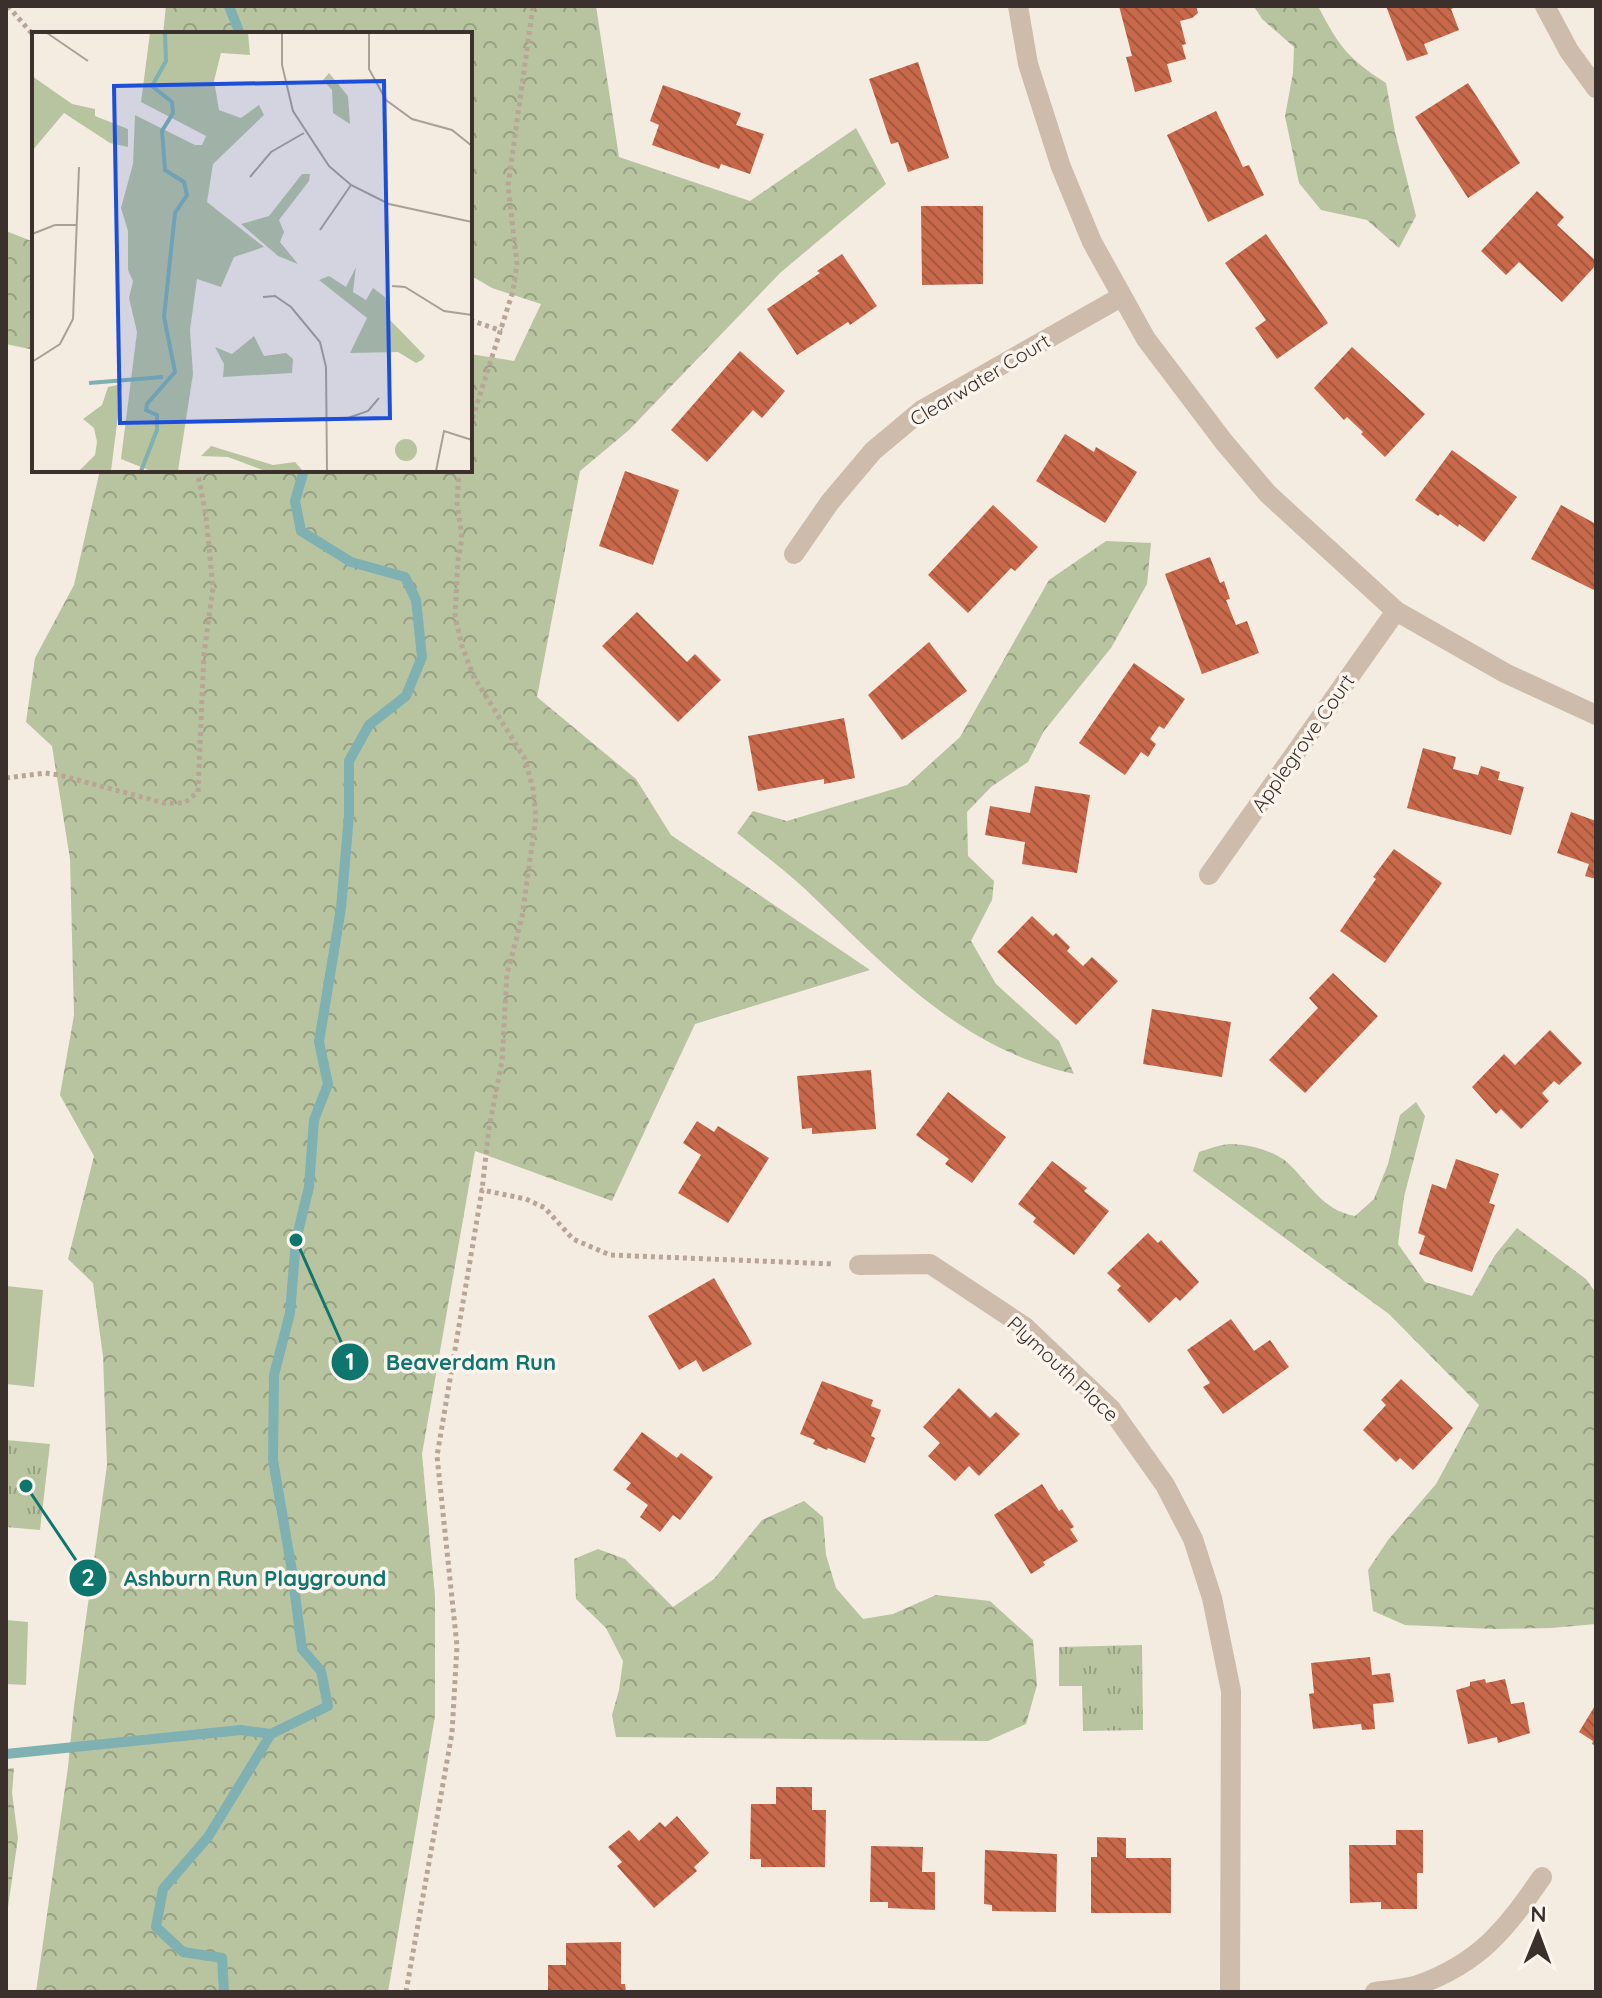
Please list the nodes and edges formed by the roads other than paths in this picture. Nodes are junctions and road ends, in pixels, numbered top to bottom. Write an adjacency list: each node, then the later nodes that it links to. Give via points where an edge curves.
1 (1018, 6): 4 (street, via 1028,64 1061,167)
2 (1545, 6): 3 (street)
3 (1596, 88)
4 (1121, 297): 5 (street, Clearwater Court, via 922,410 873,451); 6 (street, via 1181,388 1268,494)
5 (794, 554)
6 (1396, 611): 7 (street, via 1505,673); 8 (street, Applegrove Court)
7 (1596, 715)
8 (1209, 875)
9 (859, 1265): 11 (street, Plymouth Place, via 930,1264 1025,1327 1111,1409 1165,1485 1193,1539 1212,1598 1231,1691)
10 (1542, 1877): 12 (street, via 1508,1925 1476,1957 1417,1985)
11 (1230, 1992)
12 (1375, 1992)

